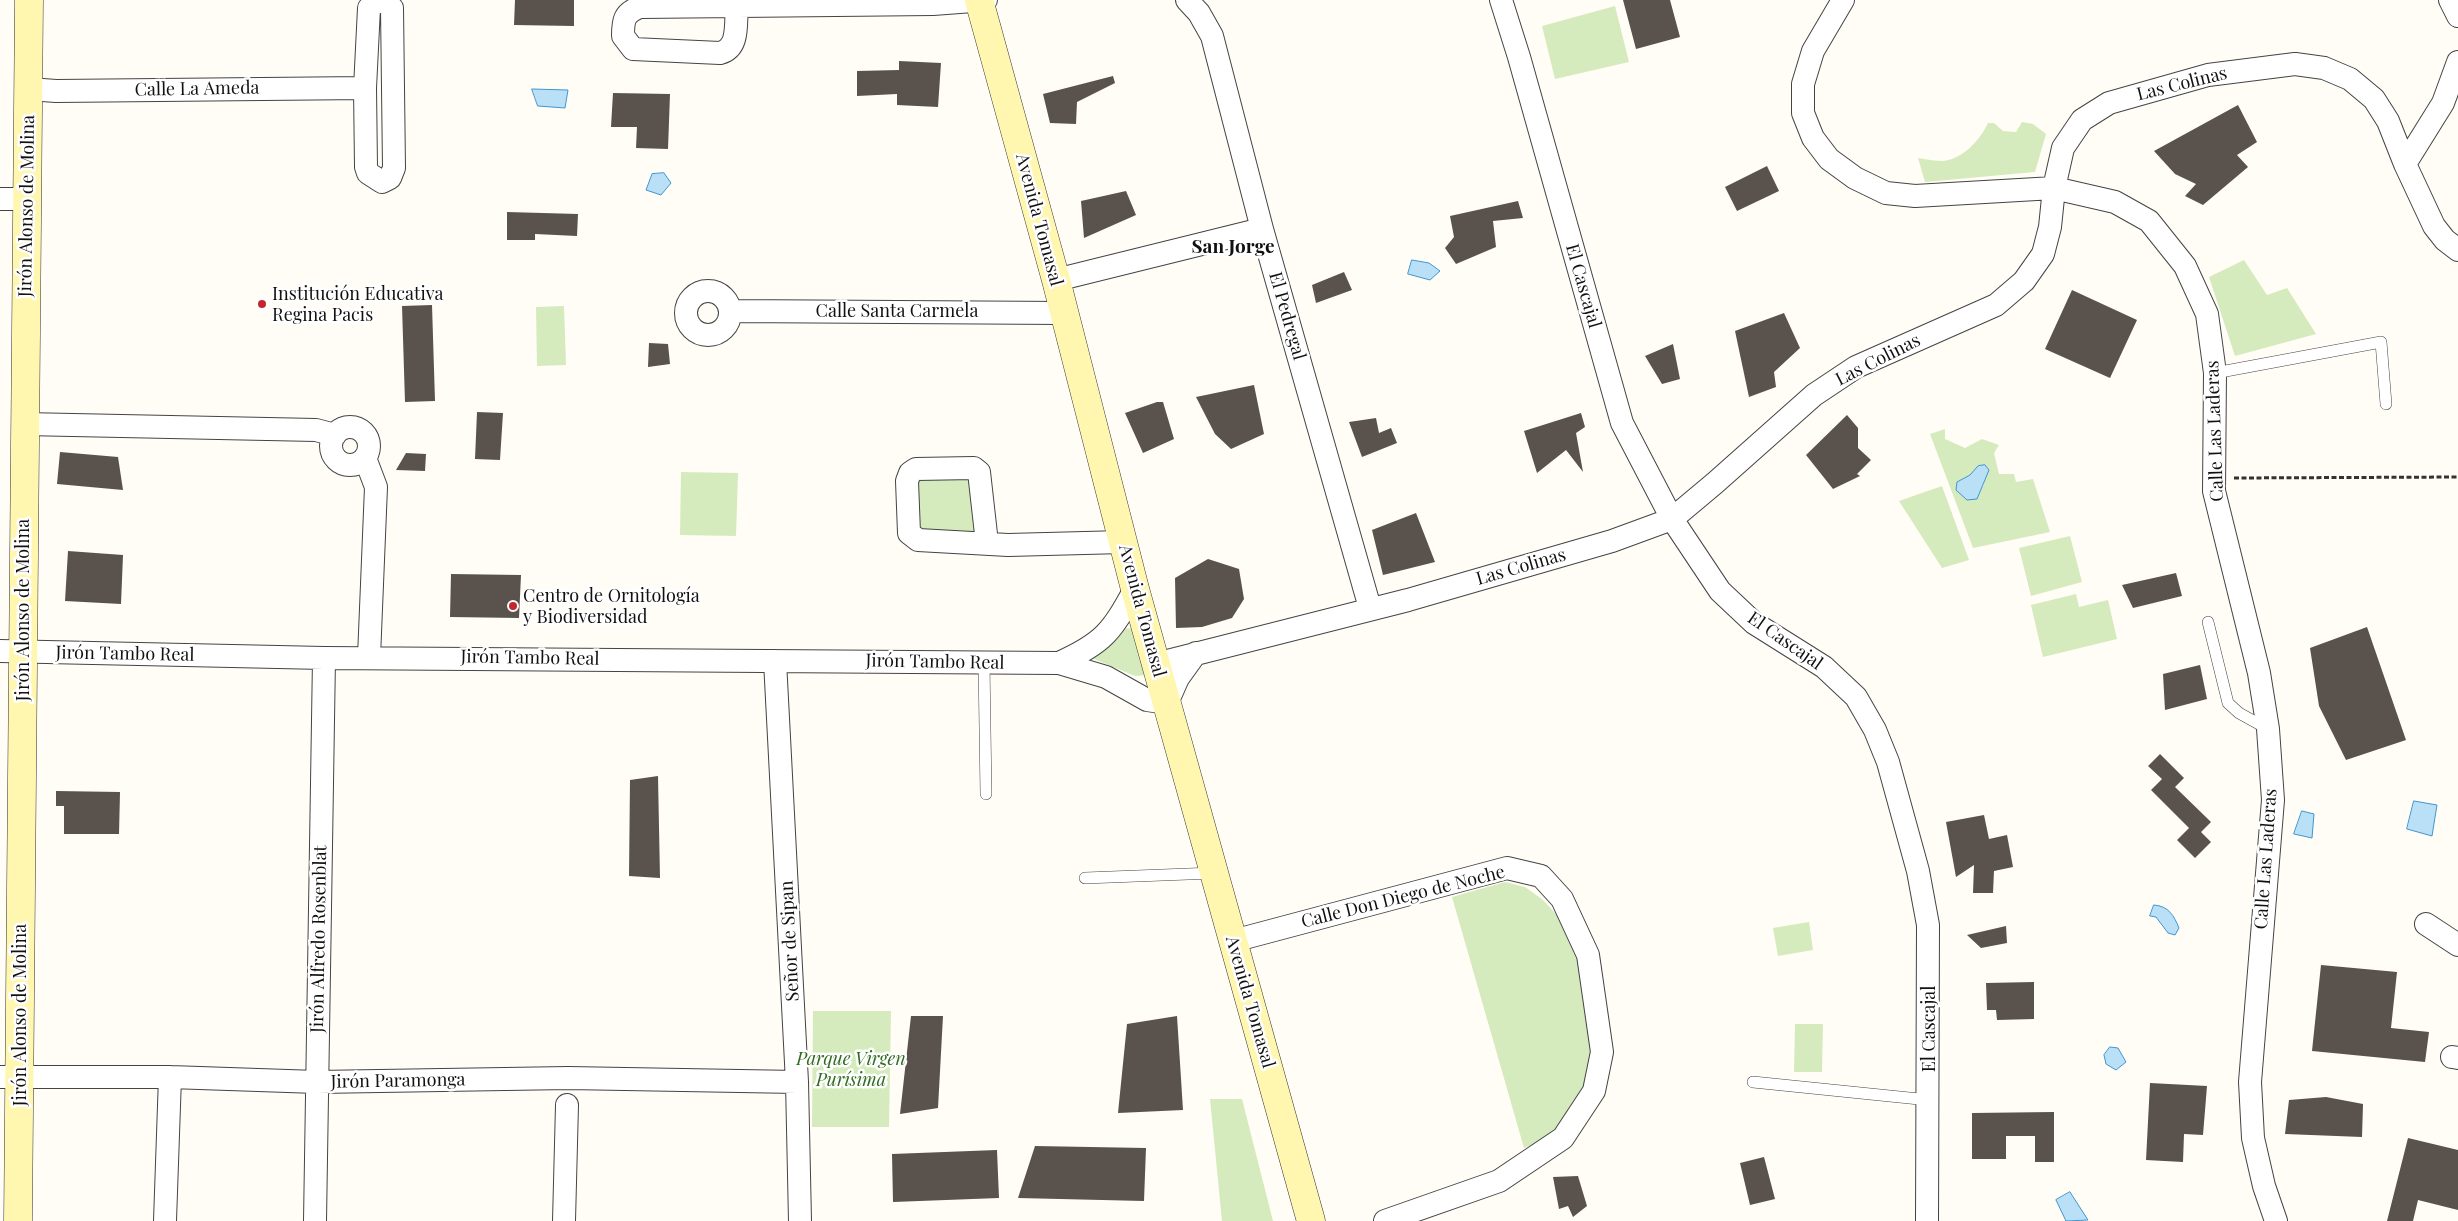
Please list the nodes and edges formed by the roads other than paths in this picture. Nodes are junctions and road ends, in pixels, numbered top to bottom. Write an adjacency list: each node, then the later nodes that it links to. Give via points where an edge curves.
1 (29, 0): 11 (street, Jirón Alonso de Molina)
2 (1187, 0): 16 (street, El Pedregal, via 1212,36)
3 (1501, 0): 24 (street, El Cascajal, via 1622,423)
4 (1843, 0): 13 (street, Calle Las Laderas, via 1813,51 1803,84 1803,113 1813,138 1829,159 1855,178 1886,193 1915,196)
5 (2450, 0): 8 (street)
6 (982, 1): 7 (street); 18 (street, Avenida Tomasal)
7 (737, 6): 7 (street, via 640,7 630,11 623,20 623,36 633,49 728,51 733,45)
8 (2458, 16)
9 (2458, 62): 12 (street, via 2443,103)
10 (365, 88): 10 (street, via 366,167 368,173 382,182 390,178 394,168 392,8 384,1 369,8); 11 (street, Calle La Ameda)
11 (29, 89): 15 (street, Jirón Alonso de Molina)
12 (2404, 164): 13 (street, Las Colinas, via 2388,121 2374,99 2350,79 2324,68 2295,64 2208,75 2109,104 2082,120 2063,148); 17 (street, Las Colinas, via 2434,226)
13 (2054, 188): 21 (street, Calle Las Laderas, via 2114,202 2149,221 2185,266 2207,314); 24 (street, Las Colinas, via 2043,254 2024,281 1996,305 1856,367 1814,394)
14 (0, 199): 15 (street)
15 (28, 199): 23 (street, Jirón Alonso de Molina)
16 (1262, 229): 18 (street); 28 (street, El Pedregal)
17 (2458, 250)
18 (1056, 280): 20 (street, Avenida Tomasal)
19 (730, 311): 20 (street, Calle Santa Carmela)
20 (1064, 313): 26 (street, Avenida Tomasal)
21 (2214, 373): 22 (lane, via 2381,342); 39 (street, Calle Las Laderas, via 2214,491 2259,673)
22 (2386, 404)
23 (24, 424): 30 (street, Jirón Alonso de Molina); 32 (street, via 316,430 335,435 333,453 341,462 354,465 365,458 376,487)
24 (1672, 519): 28 (street, Las Colinas, via 1603,544); 51 (street, El Cascajal, via 1720,591 1754,623 1824,667 1856,697 1875,730 1888,762 1918,871 1928,925)
25 (987, 542): 25 (street, via 918,540 913,537 909,533 907,481 910,473 916,469 974,468 980,472); 26 (street, via 1008,545)
26 (1123, 542): 27 (street, Avenida Tomasal)
27 (1135, 589): 36 (street, Jirón Tambo Real, via 1118,622 1103,638 1088,650); 37 (street, Avenida Tomasal)
28 (1370, 608): 31 (street, Las Colinas)
29 (2208, 622): 39 (lane, via 2228,703)
30 (11, 652): 33 (street, Jirón Tambo Real); 46 (street, Jirón Alonso de Molina)
31 (1196, 653): 37 (street, Las Colinas); 38 (street, via 1178,678)
32 (369, 657): 33 (street, Jirón Tambo Real); 34 (street, Jirón Tambo Real)
33 (324, 658): 48 (street, Jirón Alfredo Rosenblat)
34 (775, 661): 35 (street, Jirón Tambo Real); 49 (street, Señor de Sipan)
35 (984, 663): 36 (street, Jirón Tambo Real); 40 (lane)
36 (1059, 663): 38 (street, Jirón Tambo Real, via 1106,678 1147,700)
37 (1156, 664): 38 (street, Avenida Tomasal)
38 (1166, 703): 41 (street, Avenida Tomasal)
39 (2268, 730): 61 (street, Calle Las Laderas, via 2273,800 2250,1082 2253,1138)
40 (986, 794)
41 (1214, 873): 42 (lane); 44 (street, Avenida Tomasal)
42 (1085, 878)
43 (2426, 924): 45 (street)
44 (1233, 941): 58 (street, Avenida Tomasal); 59 (street, Calle Don Diego de Noche, via 1508,868 1541,876 1562,899 1588,955 1602,1052 1594,1091 1563,1138 1499,1181)
45 (2458, 945)
46 (10, 1076): 47 (street, Jirón Paramonga); 53 (street, Jirón Alonso de Molina)
47 (170, 1077): 48 (street, Jirón Paramonga); 54 (street)
48 (317, 1082): 49 (street, Jirón Paramonga, via 568,1078); 55 (street, Jirón Alfredo Rosenblat)
49 (797, 1082): 57 (street, Señor de Sipan)
50 (1753, 1082): 51 (lane)
51 (1930, 1100): 60 (street, El Cascajal)
52 (567, 1105): 56 (street)
53 (18, 1221)
54 (164, 1221)
55 (315, 1221)
56 (564, 1221)
57 (800, 1221)
58 (1311, 1221)
59 (1386, 1221)
60 (1928, 1221)
61 (2276, 1221)

